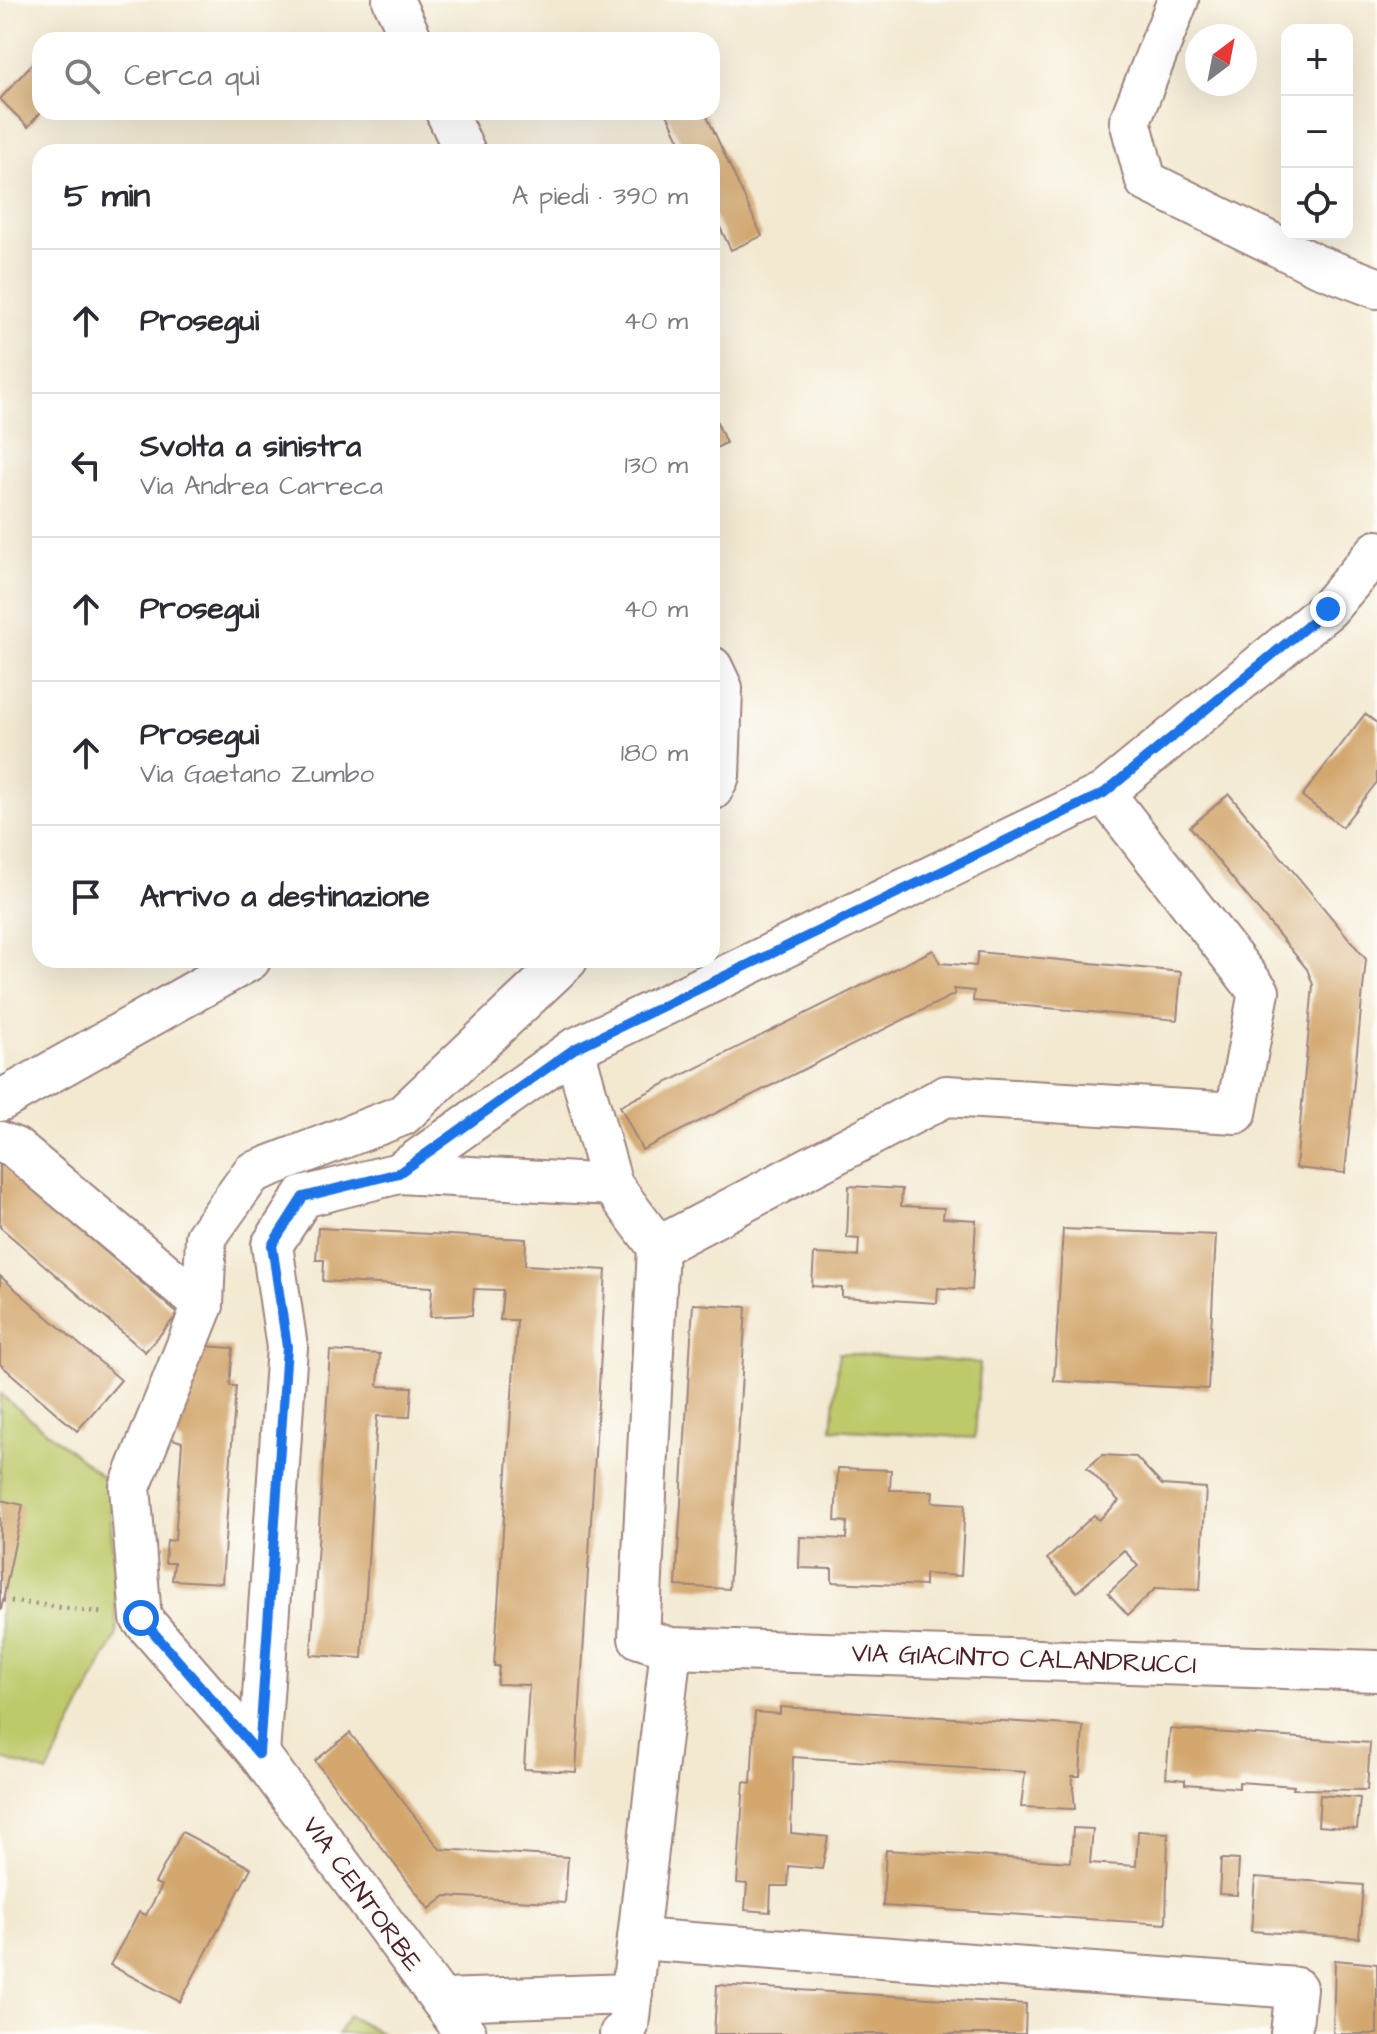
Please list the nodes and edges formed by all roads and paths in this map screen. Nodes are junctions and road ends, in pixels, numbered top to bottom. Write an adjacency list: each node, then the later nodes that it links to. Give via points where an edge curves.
1 (393, 0): 3 (street)
2 (1178, 0): 6 (street, via 1130,121 1146,181 1316,265)
3 (408, 32)
4 (450, 120): 5 (street)
5 (461, 144)
6 (1377, 288)
7 (1377, 551): 10 (street, via 1328,609)
8 (720, 684): 9 (street)
9 (720, 747)
10 (1104, 793): 13 (street); 18 (street, via 1259,992 1236,1113 946,1096)
11 (236, 968): 14 (street)
12 (559, 968): 19 (street, via 403,1115 252,1173 206,1237)
13 (574, 1049): 16 (street); 17 (street)
14 (0, 1101)
15 (0, 1142): 19 (street, via 15,1148)
16 (399, 1173): 17 (street); 24 (street, via 303,1197 272,1245 287,1347)
17 (612, 1185): 18 (street)
18 (658, 1247): 22 (street, via 639,1638)
19 (203, 1305): 21 (street, via 130,1487)
20 (3, 1600): 21 (path)
21 (141, 1618): 24 (street, VIA CENTORBE)
22 (671, 1648): 23 (street, VIA GIACINTO CALANDRUCCI); 25 (street)
23 (1377, 1671)
24 (259, 1754): 26 (street, VIA CENTORBE)
25 (638, 1939): 27 (street); 29 (street, via 1296,1988)
26 (441, 2000): 27 (street); 28 (street, VIA CENTORBE)
27 (629, 2022)
28 (466, 2034)
29 (1291, 2034)

